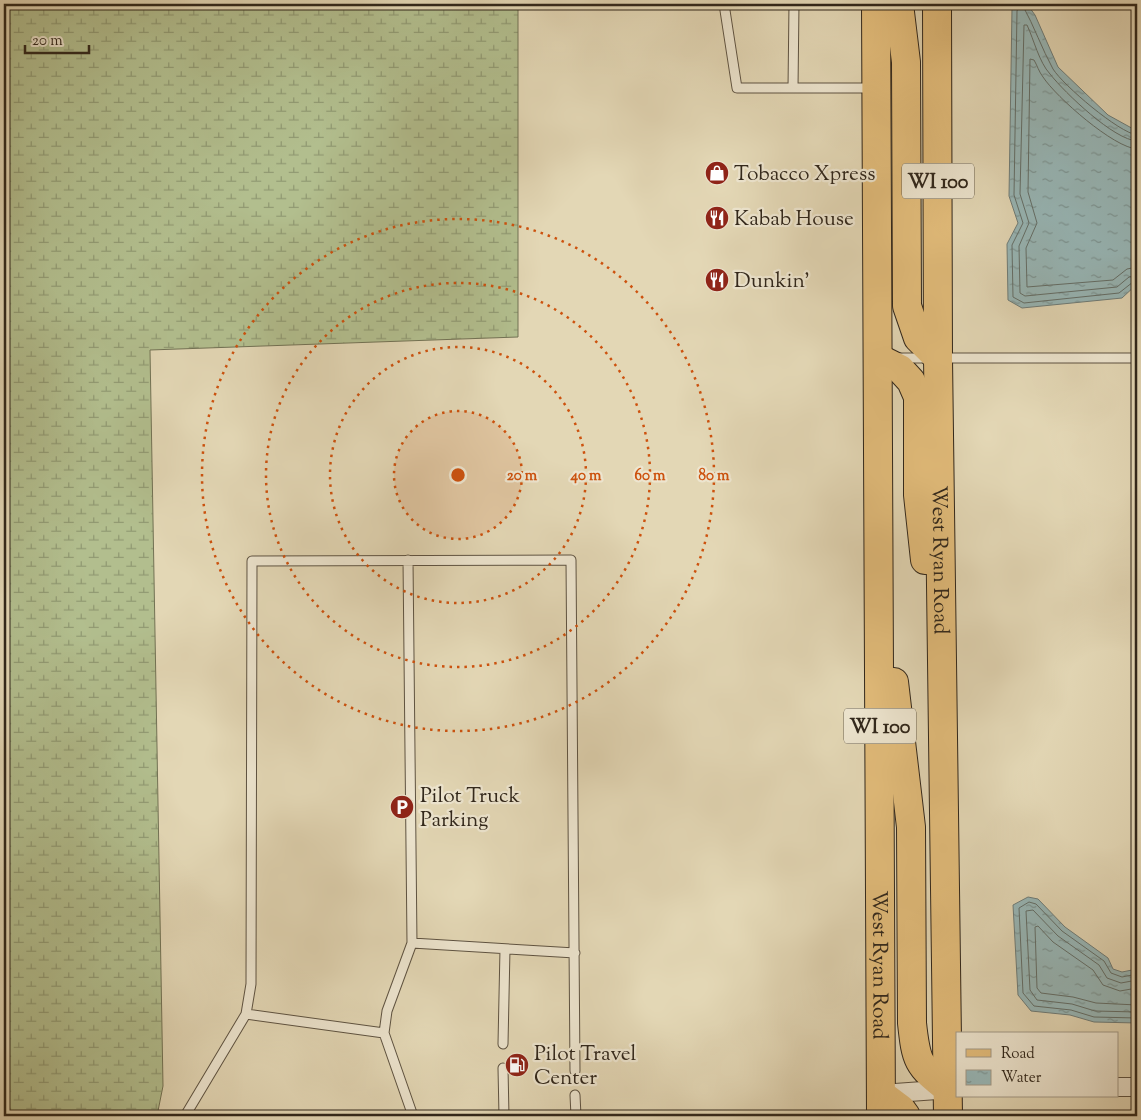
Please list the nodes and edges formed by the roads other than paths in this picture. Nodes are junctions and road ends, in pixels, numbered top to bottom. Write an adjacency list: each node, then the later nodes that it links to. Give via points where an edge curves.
1 (724, 4): 8 (lane, via 737,88)
2 (794, 4): 8 (lane)
3 (876, 4): 9 (main road, West Ryan Road / WI 100)
4 (899, 4): 11 (main road, via 906,62 907,306 918,338)
5 (926, 4): 7 (main road)
6 (937, 4): 7 (main road, West Ryan Road / WI 100)
7 (937, 62): 11 (main road, West Ryan Road / WI 100)
8 (793, 88): 9 (lane)
9 (876, 88): 10 (main road, West Ryan Road / WI 100)
10 (878, 358): 11 (lane); 14 (main road, West Ryan Road / WI 100); 15 (main road, via 900,370 911,381 918,397 918,495 928,583)
11 (938, 358): 12 (lane); 15 (main road, West Ryan Road / WI 100)
12 (1137, 358)
13 (408, 560): 16 (lane); 18 (lane, via 571,560); 19 (lane, via 252,561 251,975)
14 (879, 620): 26 (main road, via 896,689 911,826 915,1054 928,1074); 28 (main road, West Ryan Road / WI 100)
15 (942, 640): 26 (main road, West Ryan Road / WI 100)
16 (412, 943): 17 (lane); 20 (lane, via 387,1011)
17 (505, 949): 18 (lane); 21 (lane)
18 (575, 953): 23 (lane)
19 (246, 1014): 20 (lane); 29 (lane)
20 (384, 1033): 30 (lane)
21 (503, 1044)
22 (503, 1068): 31 (lane)
23 (575, 1071)
24 (1118, 1087): 25 (street)
25 (1137, 1087)
26 (952, 1089): 28 (street); 34 (main road, West Ryan Road / WI 100)
27 (575, 1096): 32 (lane)
28 (881, 1105): 33 (main road, via 901,1109)
29 (185, 1116)
30 (413, 1116)
31 (504, 1116)
32 (576, 1116)
33 (906, 1116)
34 (948, 1116)

